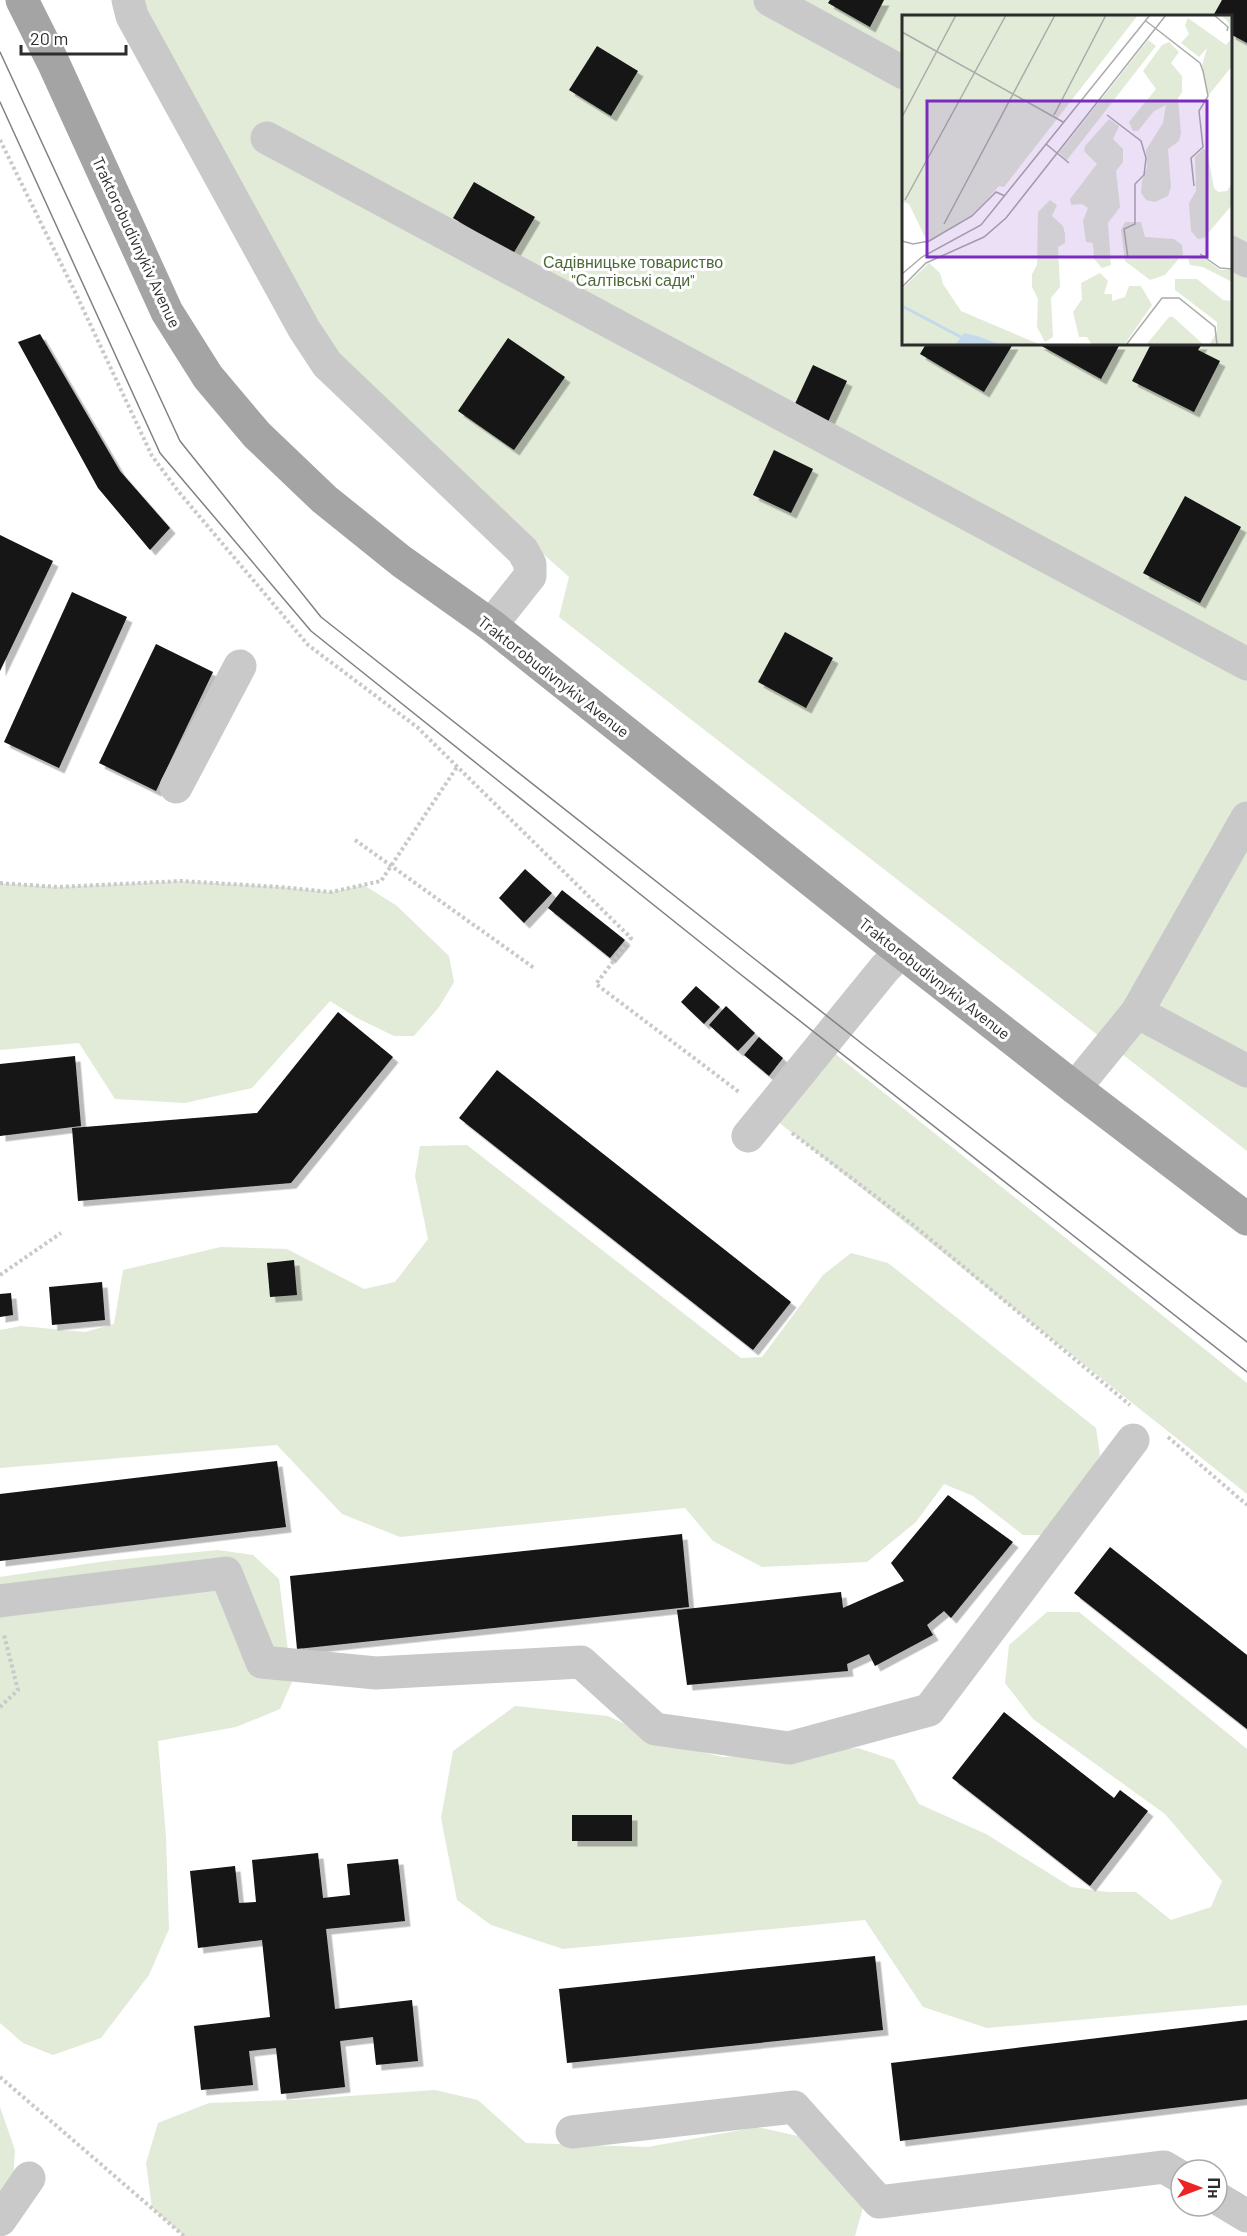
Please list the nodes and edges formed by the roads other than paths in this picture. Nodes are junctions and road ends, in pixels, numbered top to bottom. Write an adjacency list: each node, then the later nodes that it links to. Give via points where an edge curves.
1 (22, 0): 8 (main road, Traktorobudivnykiv Avenue, via 167,312 208,377 257,435 324,499 401,561)
2 (128, 0): 8 (street, via 132,16 327,364 526,557 530,576)
3 (770, 0): 4 (street)
4 (902, 72)
5 (267, 138): 9 (street)
6 (1232, 253): 7 (street)
7 (1247, 261)
8 (492, 625): 13 (main road, Traktorobudivnykiv Avenue)
9 (1247, 664)
10 (240, 666): 11 (street)
11 (176, 787)
12 (1247, 818): 14 (street)
13 (900, 952): 16 (main road, Traktorobudivnykiv Avenue); 17 (street)
14 (1137, 1012): 15 (street); 16 (street)
15 (1247, 1071)
16 (1076, 1088): 18 (main road, Traktorobudivnykiv Avenue)
17 (757, 1124)
18 (1247, 1219)
19 (1133, 1440): 20 (street, via 929,1710 789,1748 655,1729 581,1662 376,1673 262,1662 226,1573)
20 (1, 1614)
21 (572, 2132): 22 (street, via 794,2107 879,2202 1164,2167)
22 (1169, 2170)
23 (29, 2178): 26 (street)
24 (1229, 2205): 25 (street)
25 (1247, 2216)
26 (0, 2220)

